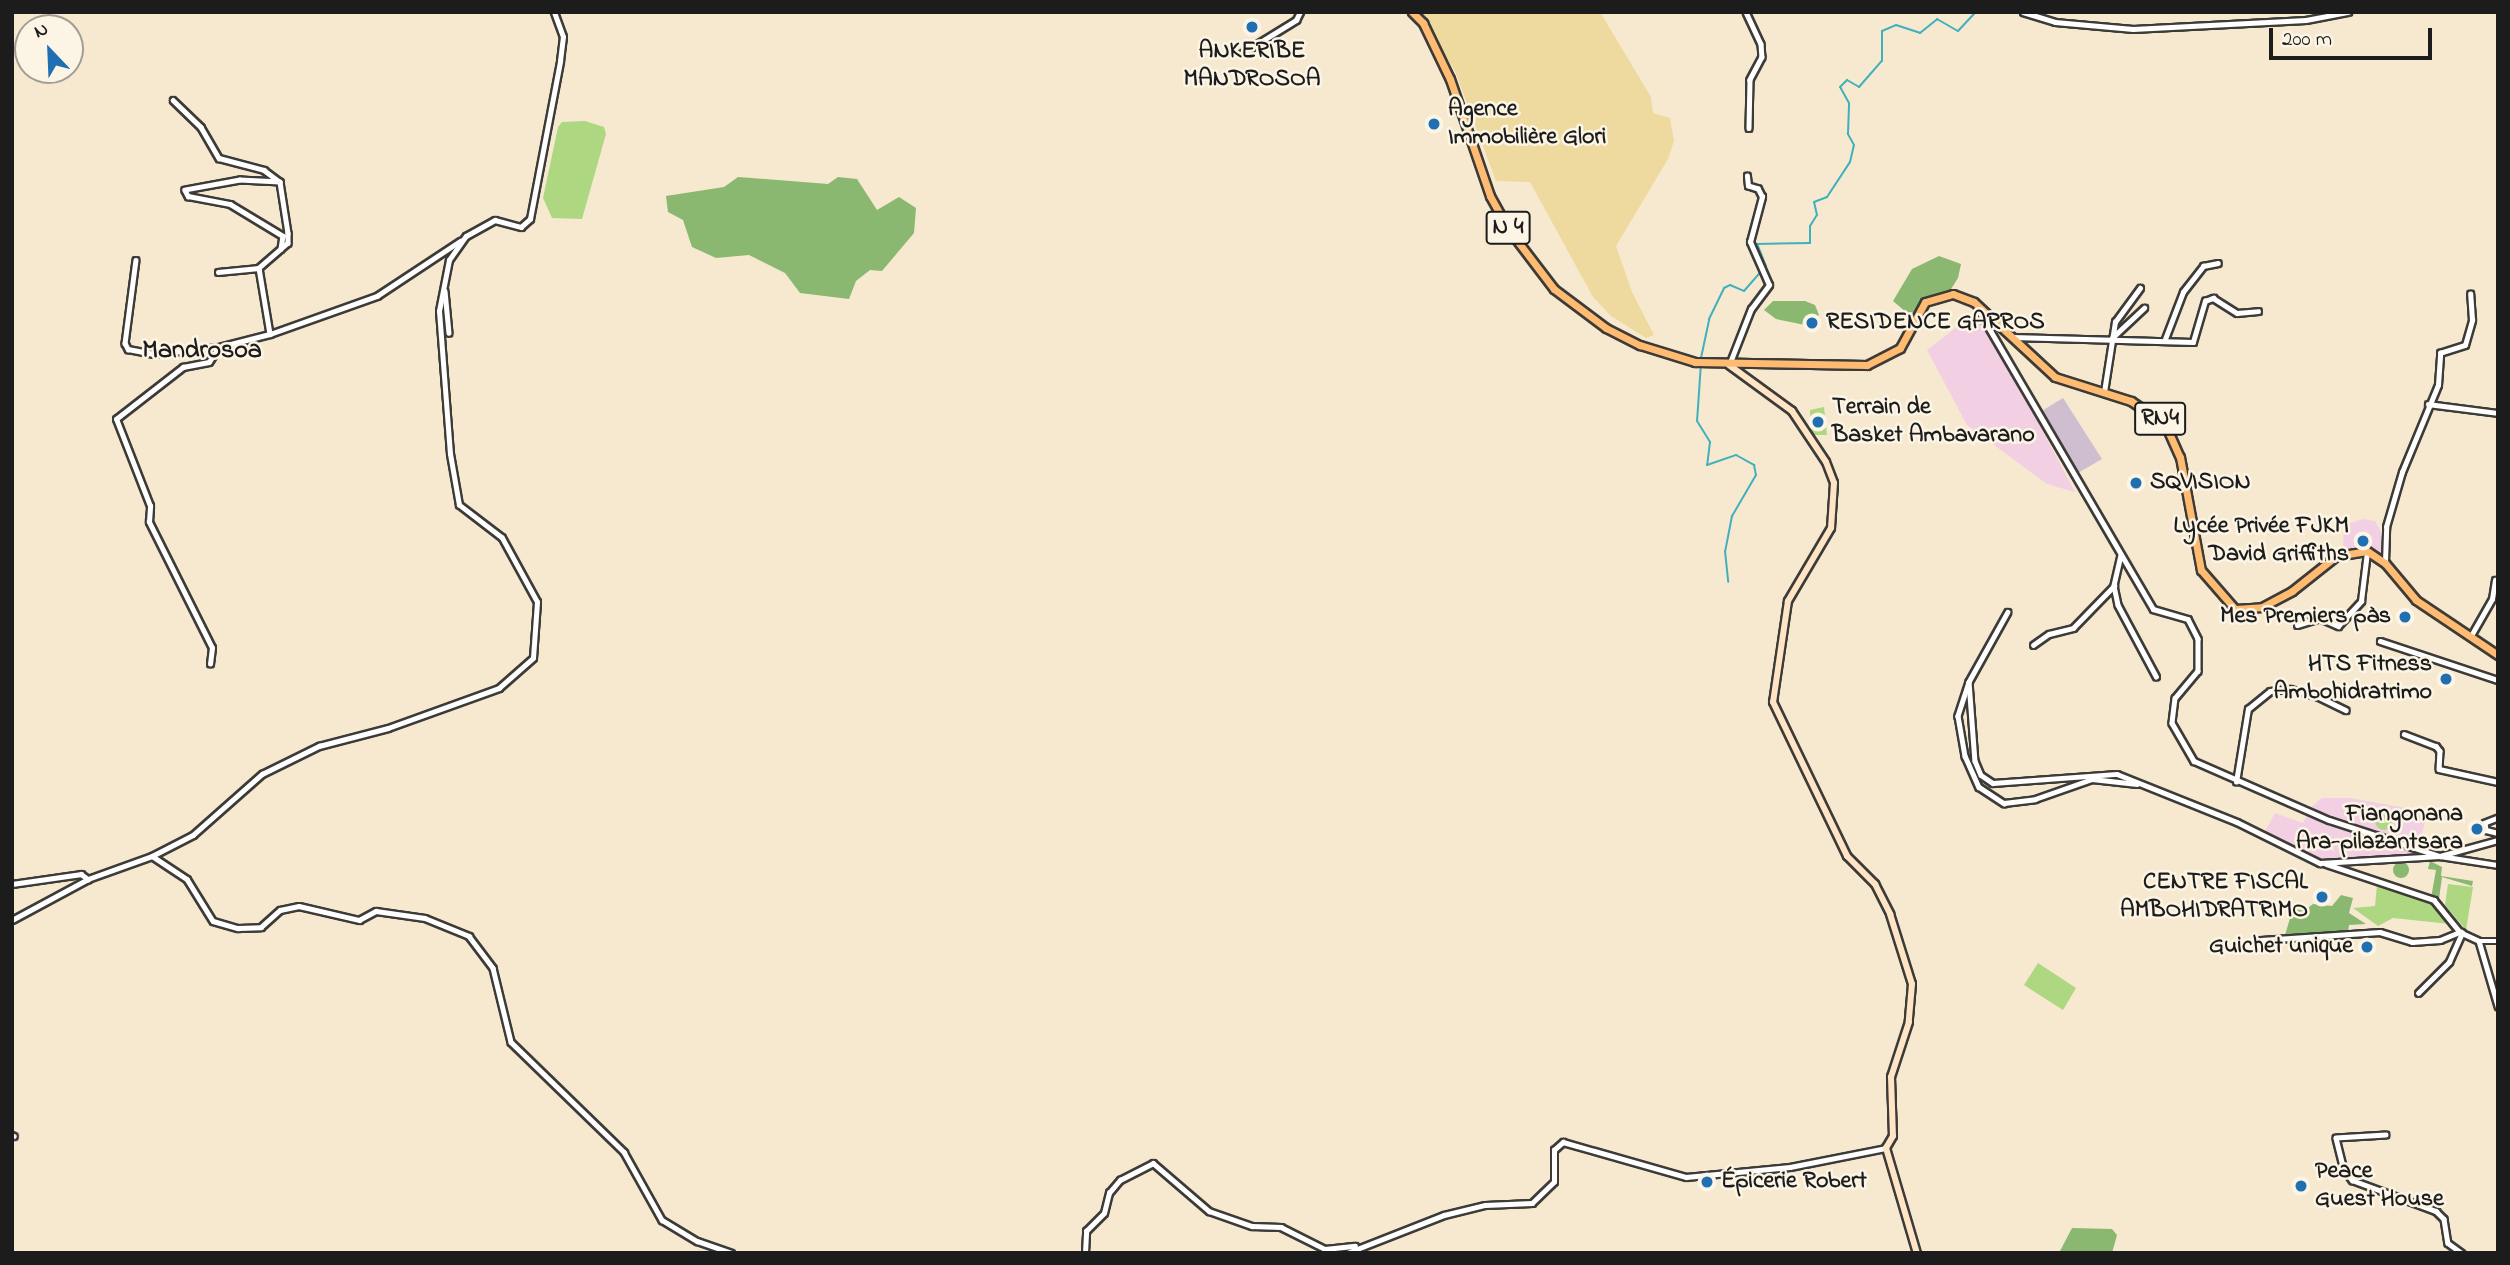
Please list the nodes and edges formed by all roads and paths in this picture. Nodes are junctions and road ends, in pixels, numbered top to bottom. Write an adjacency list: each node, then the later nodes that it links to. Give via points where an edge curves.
1 (554, 12): 12 (street, via 563,37 530,219 521,227 495,220)
2 (1300, 12): 7 (street, via 1296,20)
3 (1412, 12): 30 (main road, N 4, via 1423,23 1450,79 1490,196 1541,276 1606,328 1640,345 1695,362)
4 (1746, 12): 9 (street, via 1762,57 1751,80)
5 (2023, 12): 6 (street, via 2055,22 2133,29 2306,20)
6 (2348, 12)
7 (1241, 54)
8 (173, 100): 11 (street, via 201,127 219,158 264,170)
9 (1749, 128)
10 (1746, 176): 30 (street, via 1748,186 1758,189 1762,197 1750,234 1757,266 1769,285 1751,309)
11 (280, 181): 13 (street, via 288,233 288,243); 13 (street, via 240,180 185,190 188,196 230,204 254,217 283,236)
12 (466, 236): 18 (street, via 449,260); 25 (street, via 377,296)
13 (281, 248): 16 (street)
14 (136, 260): 29 (street, via 124,334 128,349 154,354)
15 (2218, 263): 28 (street, via 2203,266 2183,292)
16 (259, 268): 17 (street); 25 (street)
17 (218, 272)
18 (444, 287): 24 (street); 57 (street, via 439,311 443,376 460,505 502,538 537,602 533,658 499,688 388,728 319,746 262,774 193,835)
19 (2140, 288): 27 (street, via 2115,322)
20 (2470, 294): 32 (street, via 2472,320 2465,345 2440,353 2438,385)
21 (1974, 302): 26 (main road, RN4); 30 (main road, via 1953,294 1932,298 1916,315 1900,348 1867,365); 35 (street)
22 (2144, 308): 27 (street)
23 (2258, 311): 28 (street, via 2237,313 2213,298 2205,301 2193,342)
24 (449, 333)
25 (270, 334): 29 (street)
26 (2011, 337): 27 (street); 31 (main road, RN4, via 2055,377)
27 (2111, 338): 28 (street); 31 (street)
28 (2165, 339)
29 (219, 347): 45 (street, via 209,362 183,367 116,419 150,506 149,522 212,649)
30 (1729, 365): 71 (street, via 1792,411 1826,462 1834,483 1831,528 1788,601 1773,702 1847,856 1875,884 1885,904 1912,984 1909,1022 1891,1077 1893,1136)
31 (2104, 393): 34 (main road, RN4, via 2144,407 2165,424 2180,457 2201,570 2235,609 2262,607 2292,591 2336,556)
32 (2428, 404): 33 (street); 36 (street, via 2386,527)
33 (2498, 413)
34 (2367, 551): 36 (main road); 40 (street, via 2361,601 2339,626 2320,618)
35 (2121, 554): 38 (street); 51 (street, via 2153,609 2188,619 2198,639 2198,671 2175,698 2172,723 2181,743 2194,761)
36 (2385, 563): 41 (main road, via 2417,600)
37 (2495, 580): 41 (street, via 2492,599)
38 (2114, 586): 43 (street, via 2073,628 2049,634); 46 (street, via 2118,605)
39 (2008, 612): 48 (street)
40 (2297, 625)
41 (2472, 635): 44 (main road)
42 (2381, 641): 47 (street)
43 (2033, 645)
44 (2498, 655)
45 (210, 664)
46 (2156, 676)
47 (2498, 680)
48 (1969, 682): 53 (street, via 1975,761 1981,775 1993,783 2105,773); 53 (street, via 1958,716 1960,733 1971,773 1990,797 2021,802 2092,779)
49 (2346, 710): 51 (street, via 2290,689 2270,691 2248,709)
50 (2404, 734): 52 (street, via 2436,746 2439,769)
51 (2236, 782): 58 (street, via 2329,820)
52 (2498, 782)
53 (2142, 784): 59 (street, via 2237,822 2305,859)
54 (2498, 818): 55 (street, via 2485,823 2486,830)
55 (2498, 833)
56 (2498, 840): 58 (street)
57 (152, 856): 61 (street); 73 (street, via 187,878 213,921 238,928 261,928 280,910 299,906 359,920 376,911 425,918 469,936 493,968 510,1042 624,1152 662,1220 697,1241)
58 (2440, 856): 59 (street); 60 (street)
59 (2325, 863): 64 (street, via 2434,900)
60 (2498, 865)
61 (88, 878): 62 (street, via 80,874); 63 (street)
62 (12, 884)
63 (12, 920)
64 (2461, 932): 65 (street, via 2440,940 2412,942 2380,932); 66 (street); 68 (street, via 2449,962)
65 (2261, 940)
66 (2479, 941): 67 (street); 69 (street)
67 (2498, 941)
68 (2418, 993)
69 (2498, 1006)
70 (2386, 1135): 77 (street, via 2336,1138 2344,1169 2353,1180 2436,1211 2445,1219 2448,1242)
71 (1886, 1148): 72 (street, via 1790,1167 1686,1177 1563,1142 1554,1150 1554,1182 1532,1203 1485,1205 1444,1215); 76 (street)
72 (1356, 1246): 74 (street, via 1325,1249 1281,1227 1252,1226 1209,1211 1153,1163 1120,1180 1109,1193 1104,1213 1086,1231); 75 (street)
73 (731, 1253)
74 (1084, 1253)
75 (1347, 1253)
76 (1917, 1253)
77 (2462, 1253)

